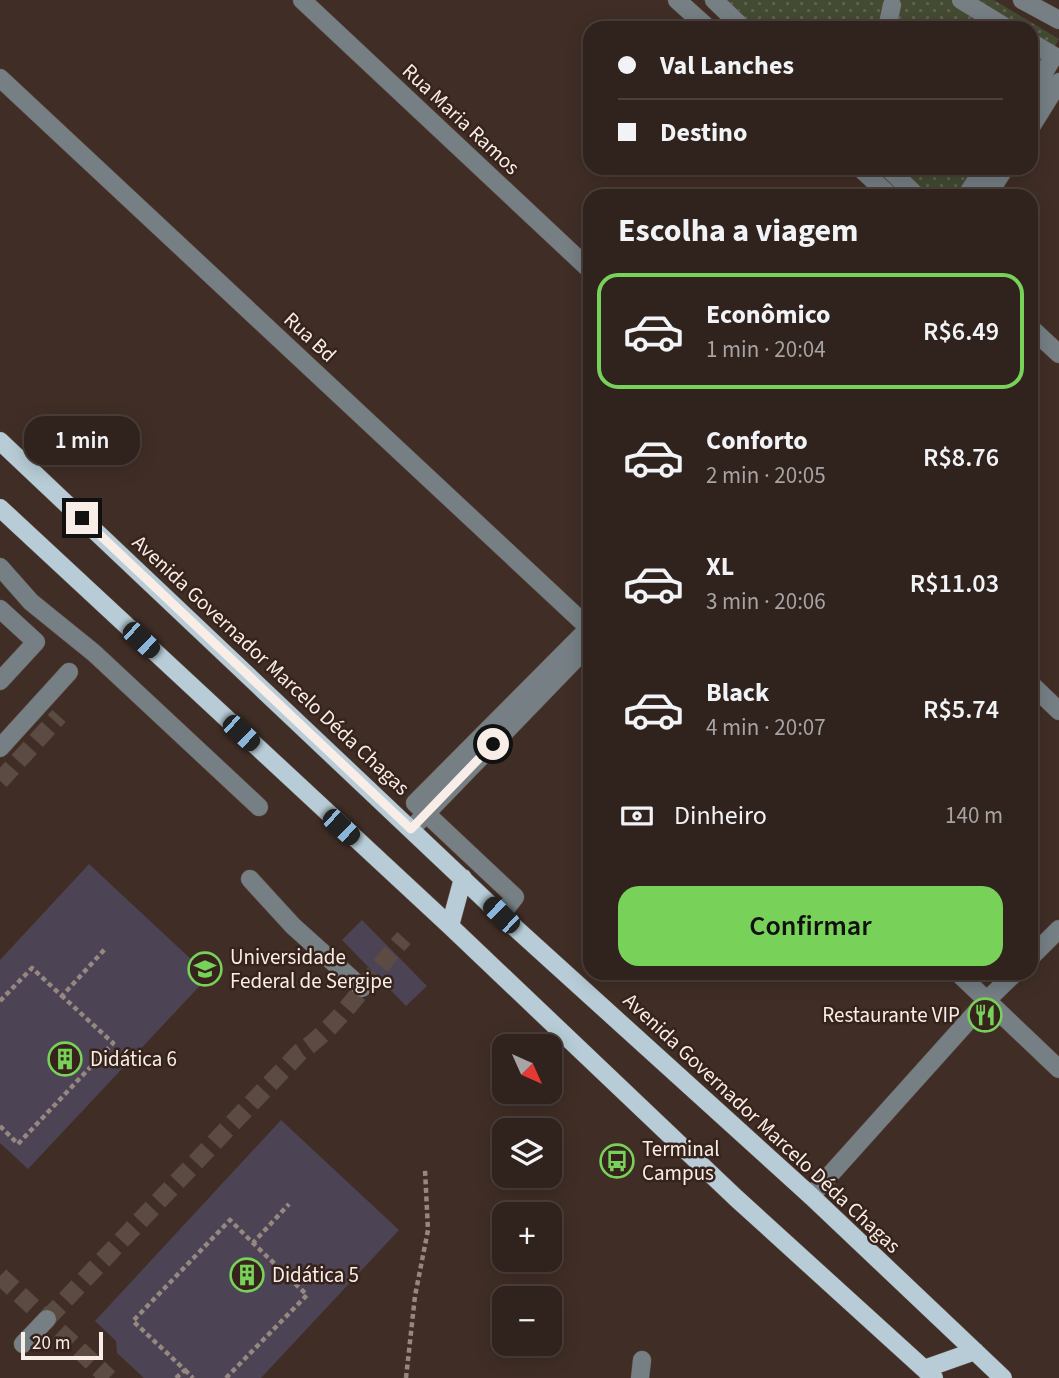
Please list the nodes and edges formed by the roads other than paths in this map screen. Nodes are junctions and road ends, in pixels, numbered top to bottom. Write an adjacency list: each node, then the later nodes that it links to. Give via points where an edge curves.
1 (302, 0): 21 (street, Rua Maria Ramos)
2 (677, 0): 8 (street)
3 (714, 0): 9 (street)
4 (961, 0): 11 (street)
5 (1022, 0): 7 (street)
6 (896, 2): 10 (street)
7 (1059, 20)
8 (700, 21)
9 (736, 21)
10 (889, 21)
11 (996, 21)
12 (1038, 46): 14 (street, via 1054,56)
13 (0, 78): 28 (street, Rua Bd)
14 (1038, 82)
15 (1059, 82): 16 (street)
16 (1038, 116)
17 (868, 175): 19 (street)
18 (895, 175): 20 (street)
19 (882, 189)
20 (910, 189)
21 (583, 263)
22 (1038, 334): 23 (street)
23 (1059, 354)
24 (0, 441): 37 (main road, Avenida Governador Marcelo Déda Chagas)
25 (0, 508): 41 (main road)
26 (0, 568): 35 (street, via 31,602 94,653)
27 (0, 609): 31 (street, via 36,642)
28 (583, 628)
29 (583, 640): 36 (street, via 415,803)
30 (69, 672): 34 (street)
31 (0, 681)
32 (1038, 691): 33 (street)
33 (1059, 711)
34 (0, 748)
35 (259, 807)
36 (426, 814): 37 (street); 40 (street, via 515,897)
37 (411, 829): 38 (main road, Avenida Governador Marcelo Déda Chagas)
38 (463, 878): 40 (main road, Avenida Governador Marcelo Déda Chagas); 41 (main road)
39 (250, 879): 46 (street, via 293,926)
40 (501, 915): 49 (main road, Avenida Governador Marcelo Déda Chagas)
41 (450, 926): 53 (main road, via 736,1198)
42 (1059, 929): 43 (street)
43 (1038, 950)
44 (966, 980): 47 (street)
45 (1007, 980): 47 (street)
46 (362, 988)
47 (987, 1000): 48 (street); 49 (street)
48 (1059, 1069)
49 (811, 1196): 52 (main road, Avenida Governador Marcelo Déda Chagas)
50 (47, 1320): 51 (street)
51 (23, 1344)
52 (975, 1351): 53 (main road); 54 (main road, Avenida Governador Marcelo Déda Chagas)
53 (929, 1373)
54 (1003, 1378)

